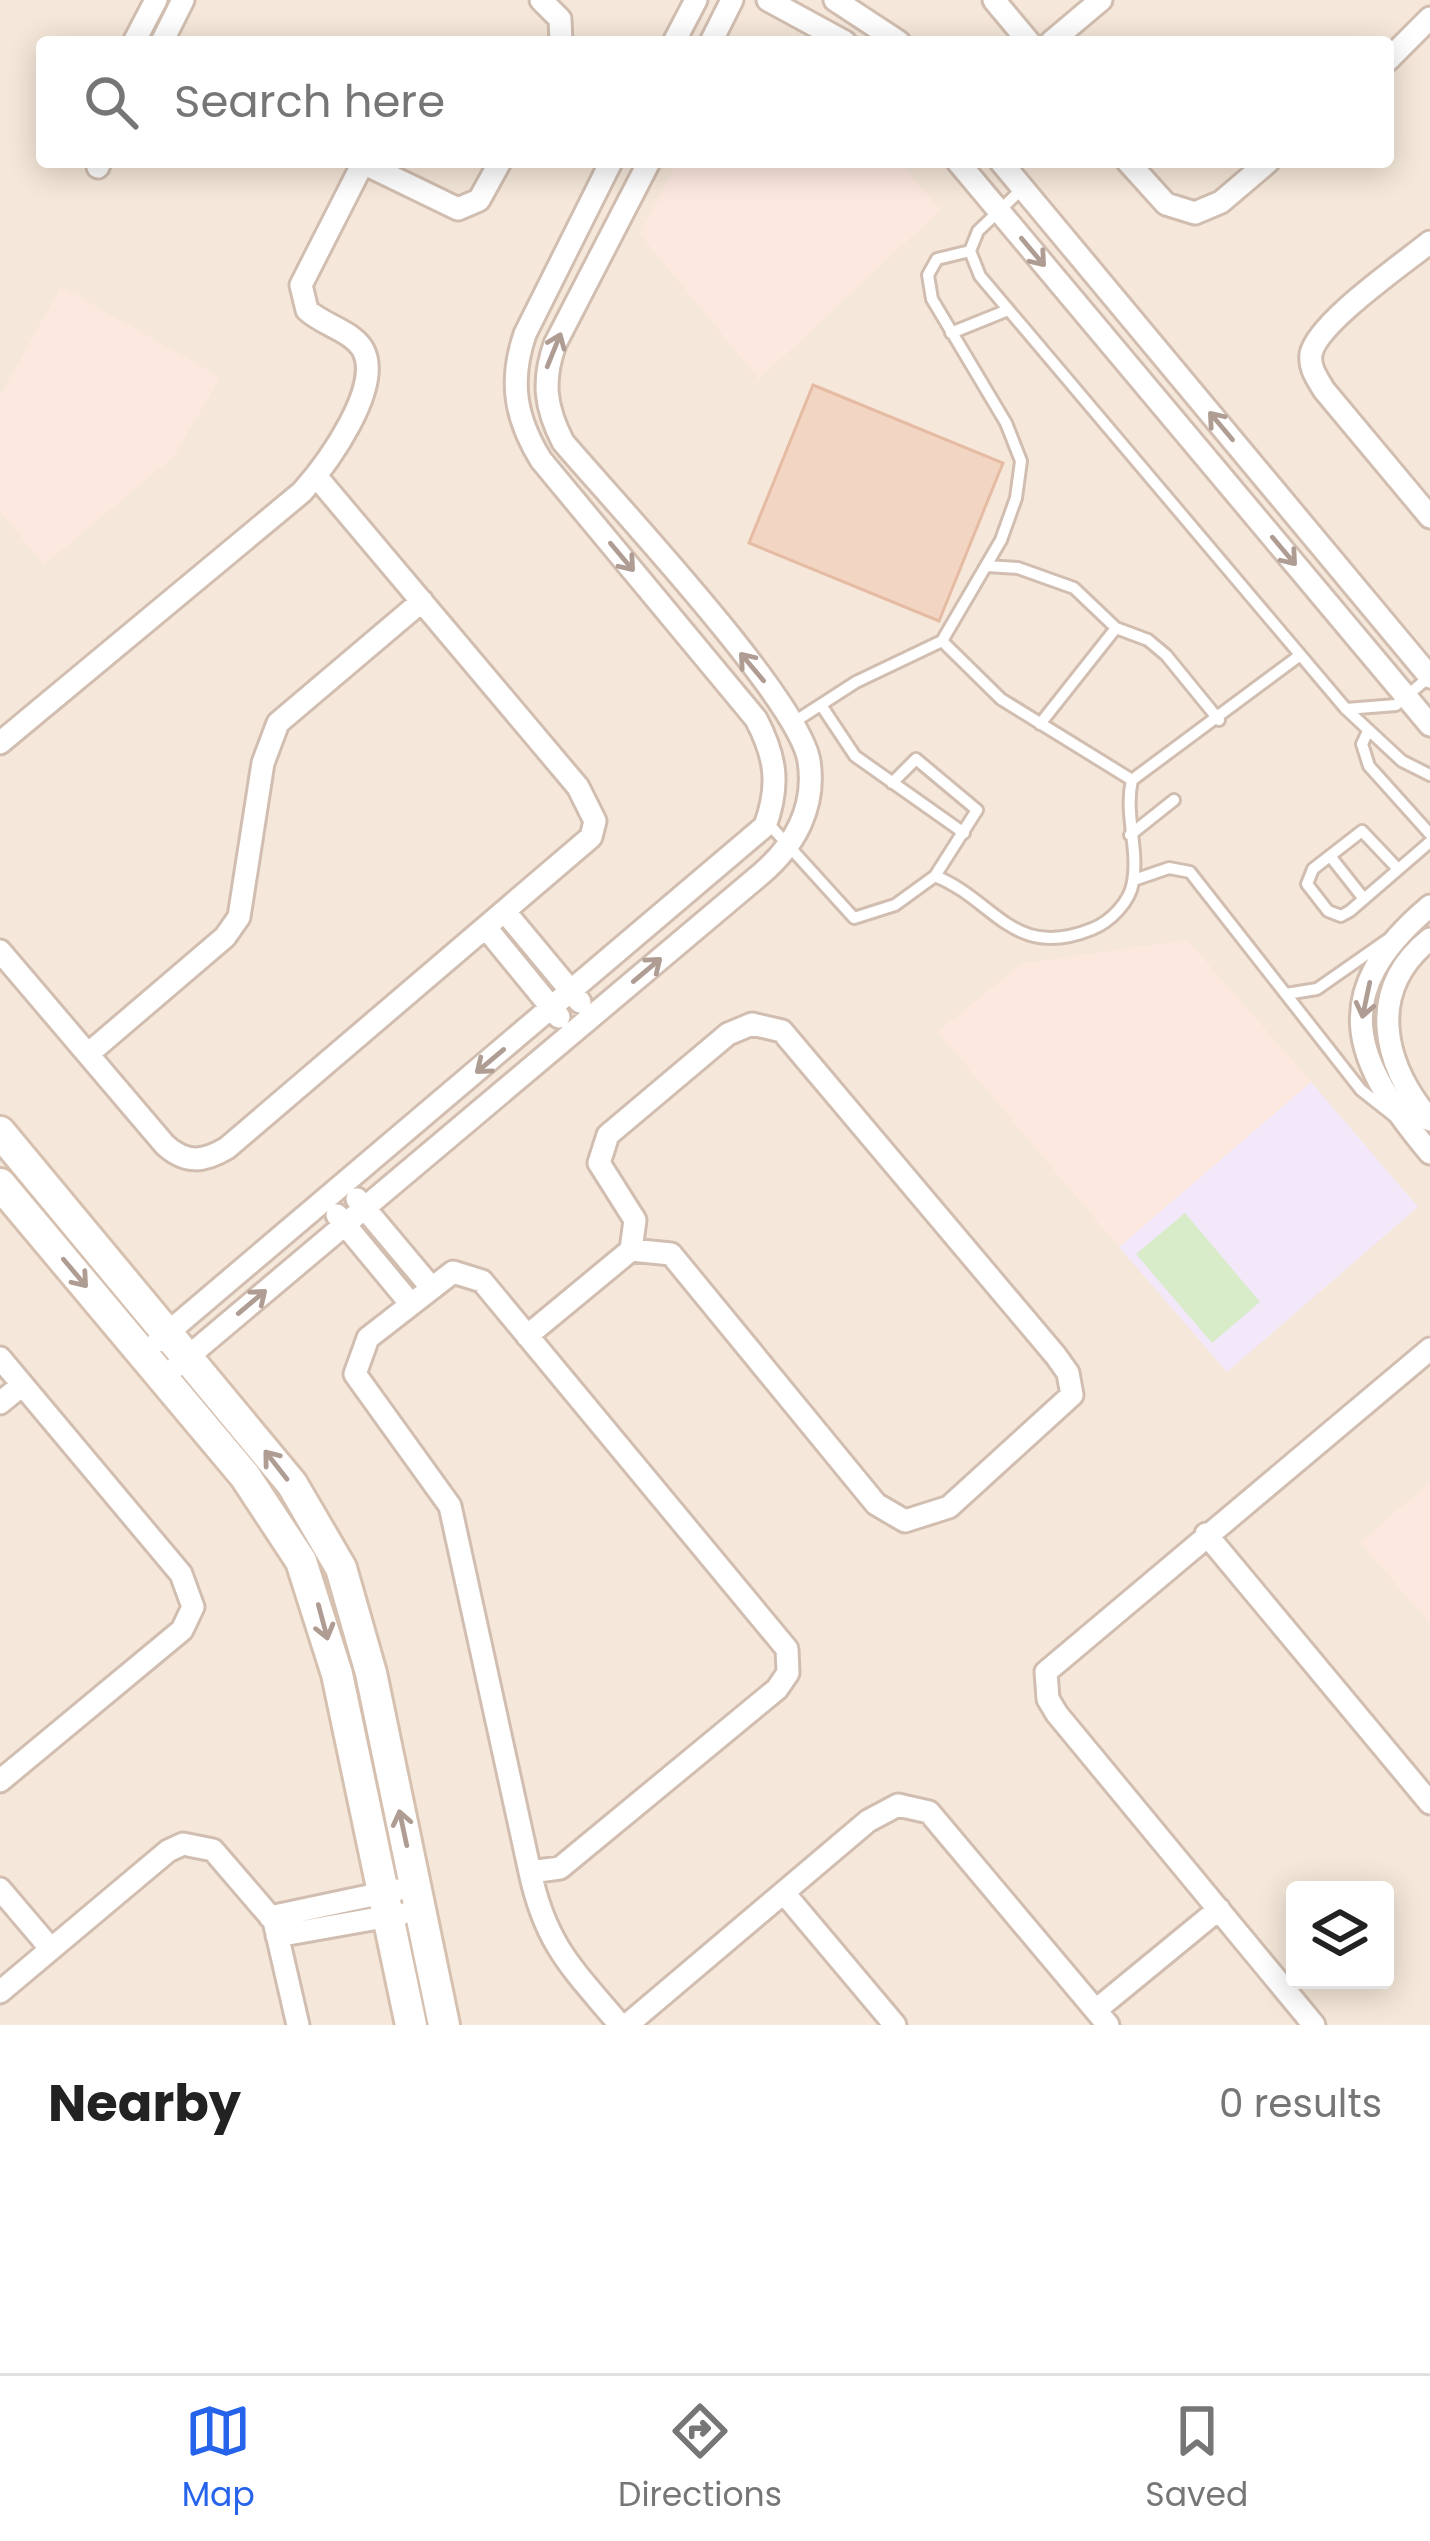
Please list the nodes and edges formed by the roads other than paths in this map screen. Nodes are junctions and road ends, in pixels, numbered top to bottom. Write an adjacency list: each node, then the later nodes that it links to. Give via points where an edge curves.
1 (156, 0): 11 (street)
2 (183, 0): 12 (street)
3 (541, 0): 13 (street, via 560,20)
4 (696, 0): 14 (street)
5 (733, 0): 15 (street)
6 (768, 0): 16 (street)
7 (836, 0): 17 (street)
8 (994, 0): 18 (street)
9 (1101, 0): 19 (street)
10 (1430, 18): 20 (street)
11 (137, 36)
12 (165, 36)
13 (561, 36)
14 (677, 36)
15 (714, 36)
16 (834, 36)
17 (889, 36)
18 (1024, 36)
19 (1058, 36)
20 (1394, 54)
21 (359, 168): 36 (street, via 301,285 308,310 356,340 369,373)
22 (374, 168): 23 (street, via 458,209 479,200)
23 (497, 168)
24 (608, 168): 38 (street, via 516,361 524,431)
25 (646, 168): 37 (street, one-way to 25, via 550,417 546,370)
26 (963, 168): 31 (street)
27 (1006, 168): 30 (street)
28 (1133, 168): 29 (street, via 1166,204 1195,213)
29 (1261, 168)
30 (1023, 188): 31 (lane); 45 (street, one-way to 30)
31 (999, 211): 33 (lane); 46 (street, one-way to 46)
32 (1430, 242): 39 (street, via 1328,327 1311,355 1324,390)
33 (970, 251): 34 (lane); 35 (lane, via 937,259 928,275)
34 (1008, 310): 35 (lane); 44 (lane)
35 (951, 333): 40 (lane, via 1021,461 1016,497)
36 (316, 476): 41 (street); 54 (street)
37 (613, 501): 38 (street); 50 (street, one-way to 37)
38 (588, 516): 59 (street, one-way to 59, via 756,719 776,770)
39 (1430, 517)
40 (987, 566): 42 (lane, via 1074,587); 43 (lane)
41 (422, 602): 70 (street, via 578,787 595,821 584,848); 80 (street, via 278,723 263,763 238,917 225,937)
42 (1116, 628): 49 (lane, via 1166,655); 51 (lane)
43 (942, 641): 47 (lane); 51 (lane)
44 (1299, 656): 48 (lane); 49 (lane)
45 (1430, 677): 46 (lane)
46 (1407, 698): 48 (lane); 52 (street)
47 (821, 705): 50 (lane); 57 (lane, via 855,756)
48 (1346, 709): 53 (lane)
49 (1219, 720): 56 (lane)
50 (794, 722): 63 (street, via 810,787)
51 (1040, 724): 56 (lane)
52 (1430, 725)
53 (1368, 731): 55 (lane); 62 (lane, via 1362,744 1370,766)
54 (0, 742)
55 (1430, 775)
56 (1132, 780): 61 (lane)
57 (892, 783): 60 (lane); 60 (lane, via 908,761 933,770 977,811)
58 (1174, 800): 61 (lane)
59 (767, 822): 63 (lane); 75 (street)
60 (964, 833): 66 (lane)
61 (1130, 835): 67 (lane)
62 (1430, 838): 65 (lane)
63 (787, 848): 66 (lane, via 854,918 896,905); 78 (street, one-way to 63)
64 (1330, 856): 65 (lane, via 1365,830); 68 (lane); 68 (lane, via 1307,877 1328,911 1341,916)
65 (1398, 869): 68 (lane)
66 (935, 876): 67 (lane, via 1018,932 1049,939 1106,923)
67 (1134, 880): 76 (lane, via 1169,868 1190,872)
68 (1364, 899)
69 (1430, 906): 71 (street)
70 (506, 914): 72 (street); 75 (street)
71 (1405, 928): 76 (lane, via 1318,989); 82 (street, one-way to 82, via 1370,978 1361,1038 1367,1064)
72 (488, 929): 77 (street); 80 (street, via 212,1157 175,1154)
73 (1430, 938): 81 (street, via 1402,967 1385,1014 1398,1073)
74 (0, 951): 80 (street)
75 (572, 992): 77 (street); 78 (street)
76 (1286, 994): 82 (lane, via 1361,1090)
77 (552, 1009): 79 (street); 86 (street, one-way to 86)
78 (592, 1016): 79 (street)
79 (572, 1034): 88 (street)
80 (88, 1054)
81 (1430, 1120)
82 (1406, 1125): 84 (street)
83 (0, 1132): 93 (street)
84 (1430, 1153)
85 (0, 1184): 98 (street, one-way to 98)
86 (344, 1184): 87 (street); 88 (street)
87 (325, 1200): 89 (street); 93 (street)
88 (364, 1208): 89 (street); 91 (street)
89 (345, 1225): 92 (street); 96 (street, one-way to 89)
90 (631, 1250): 90 (street, via 671,1254 891,1517 917,1521 950,1507 1072,1395 1056,1356 769,1024 728,1034 608,1135 599,1163 635,1220); 94 (street)
91 (430, 1286): 92 (street); 94 (street, via 444,1274 473,1276)
92 (410, 1303): 104 (street, via 368,1338 355,1374 451,1506)
93 (167, 1333): 96 (street); 98 (street)
94 (527, 1336): 104 (street, via 780,1637 788,1659 777,1689 723,1734 560,1868)
95 (1430, 1349): 101 (street)
96 (187, 1357): 98 (street); 107 (street, one-way to 96, via 341,1568 292,1484)
97 (0, 1358): 99 (street)
98 (153, 1366): 108 (street, one-way to 108, via 245,1476 301,1561 338,1674)
99 (22, 1384): 100 (street); 102 (street, via 181,1574 193,1606 182,1630)
100 (0, 1403)
101 (1206, 1534): 103 (street); 109 (street, via 1057,1659 1046,1684 1057,1714)
102 (0, 1781)
103 (1430, 1803)
104 (530, 1873): 117 (street, via 553,1945)
105 (0, 1889): 111 (street)
106 (784, 1893): 113 (street, via 888,1808 912,1805 929,1812); 117 (street); 118 (street)
107 (418, 1899): 108 (street); 116 (street)
108 (386, 1905): 110 (street); 115 (street)
109 (1219, 1910): 113 (street); 119 (street)
110 (273, 1927): 111 (street, via 214,1850 183,1844); 114 (street)
111 (51, 1949): 112 (street)
112 (0, 1992)
113 (1102, 2018)
114 (298, 2025)
115 (411, 2025)
116 (444, 2025)
117 (623, 2025)
118 (895, 2025)
119 (1314, 2025)

